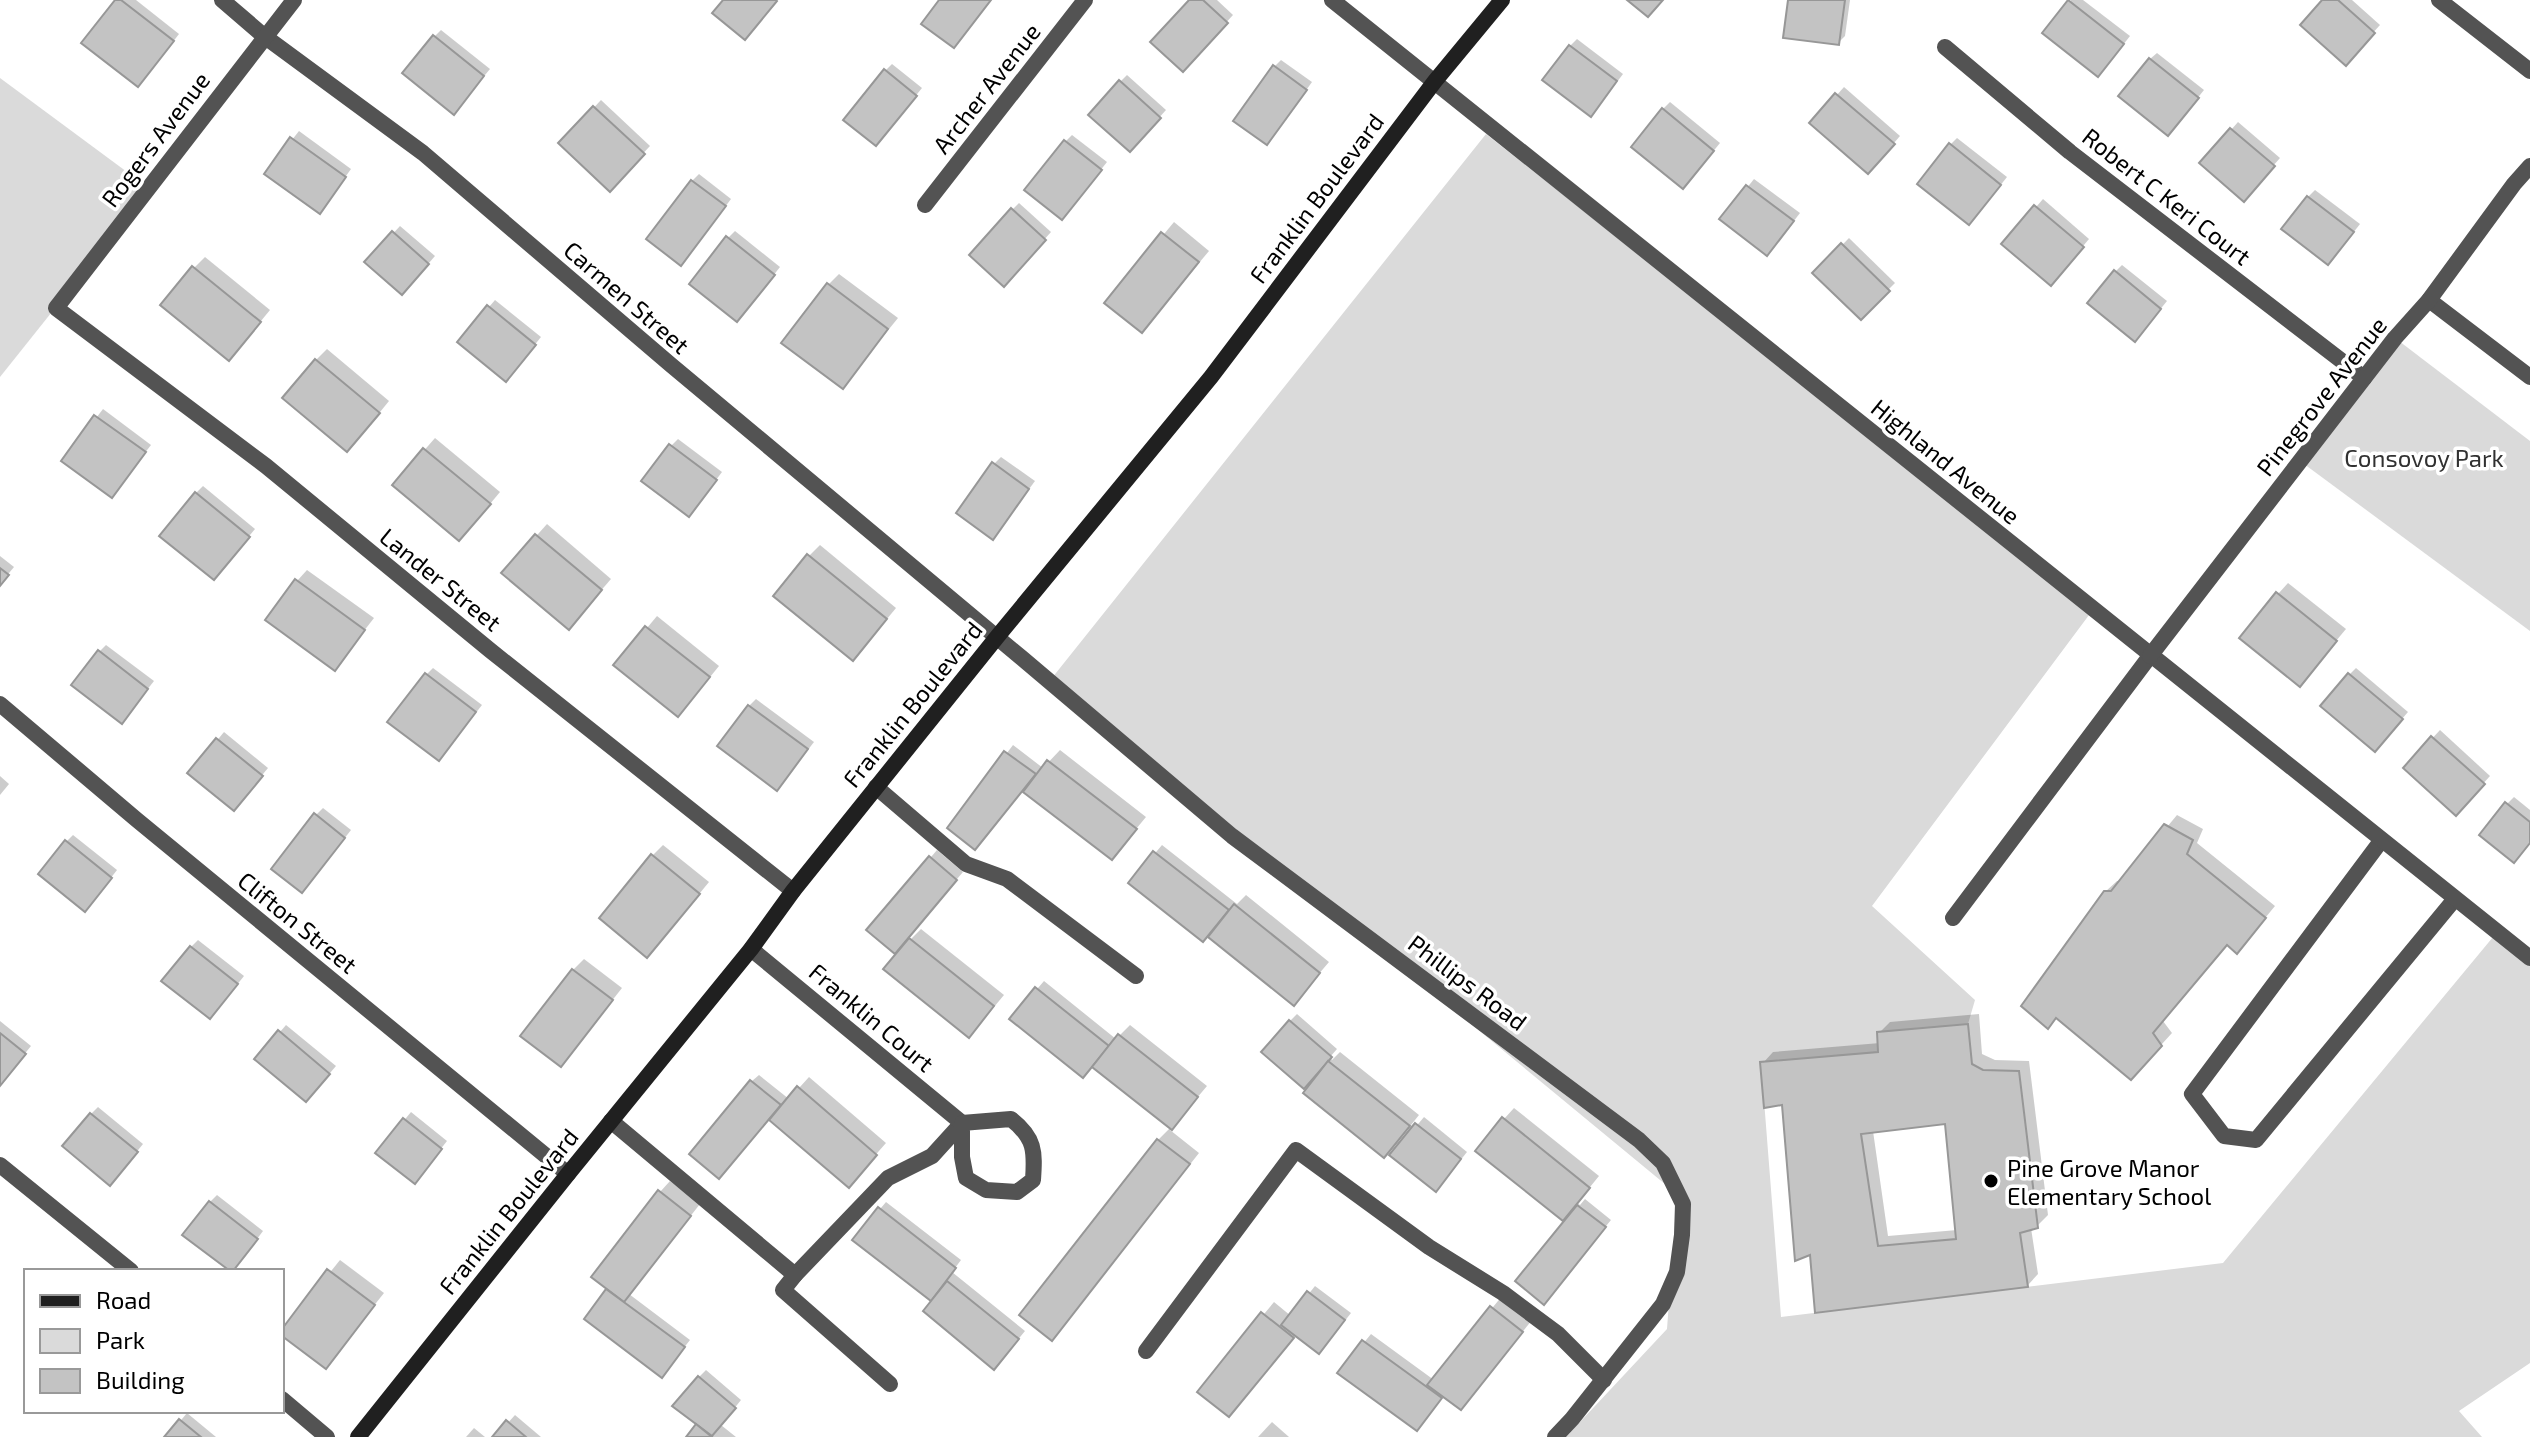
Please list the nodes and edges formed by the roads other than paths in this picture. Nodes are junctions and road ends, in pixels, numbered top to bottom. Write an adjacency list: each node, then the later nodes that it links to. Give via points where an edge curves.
1 (222, 0): 7 (street, Carmen Street)
2 (294, 0): 7 (street, Rogers Avenue)
3 (1085, 0): 12 (street, Archer Avenue)
4 (1332, 0): 10 (street, Highland Avenue)
5 (1502, 0): 10 (street, Franklin Boulevard)
6 (2439, 0): 9 (street)
7 (264, 36): 14 (street, Rogers Avenue); 17 (street, Carmen Street, via 423,153)
8 (1945, 47): 16 (street, Robert C Keri Court, via 2070,152)
9 (2530, 71)
10 (1435, 81): 17 (street, Franklin Boulevard, via 1211,377); 18 (street, Highland Avenue)
11 (2530, 166): 13 (street, Pinegrove Avenue)
12 (925, 205)
13 (2429, 300): 15 (street); 16 (street, Pinegrove Avenue)
14 (56, 308): 22 (street, Lander Street, via 266,466)
15 (2530, 377)
16 (2364, 378): 18 (street, Pinegrove Avenue)
17 (997, 637): 20 (street, Franklin Boulevard); 35 (street, Phillips Road, via 1232,836 1663,1163 1683,1204 1677,1272 1663,1304)
18 (2150, 656): 21 (street, Highland Avenue); 24 (street, Pinegrove Avenue)
19 (0, 704): 31 (street, Clifton Street)
20 (876, 787): 22 (street, Franklin Boulevard); 27 (street, via 966,864 1007,879)
21 (2381, 841): 23 (street, Highland Avenue); 23 (street, via 2192,1094 2224,1136 2256,1140)
22 (793, 891): 25 (street, Franklin Boulevard)
23 (2454, 900): 26 (street, Highland Avenue)
24 (1953, 918)
25 (751, 949): 28 (street, Franklin Boulevard); 29 (street, Franklin Court)
26 (2530, 958)
27 (1136, 976)
28 (611, 1121): 31 (street, Franklin Boulevard); 33 (street)
29 (962, 1123): 29 (street, via 1011,1119 1026,1131 1035,1154 1033,1180 1017,1192 986,1190 966,1178); 33 (street, via 932,1156 888,1178)
30 (0, 1165): 32 (street)
31 (568, 1174): 39 (street, Franklin Boulevard)
32 (129, 1269)
33 (795, 1275): 36 (street, via 783,1290)
34 (1146, 1351): 35 (street, via 1296,1150 1558,1334)
35 (1604, 1380): 40 (street, Phillips Road)
36 (890, 1384)
37 (284, 1401): 38 (street)
38 (327, 1437)
39 (358, 1437)
40 (1555, 1437)

